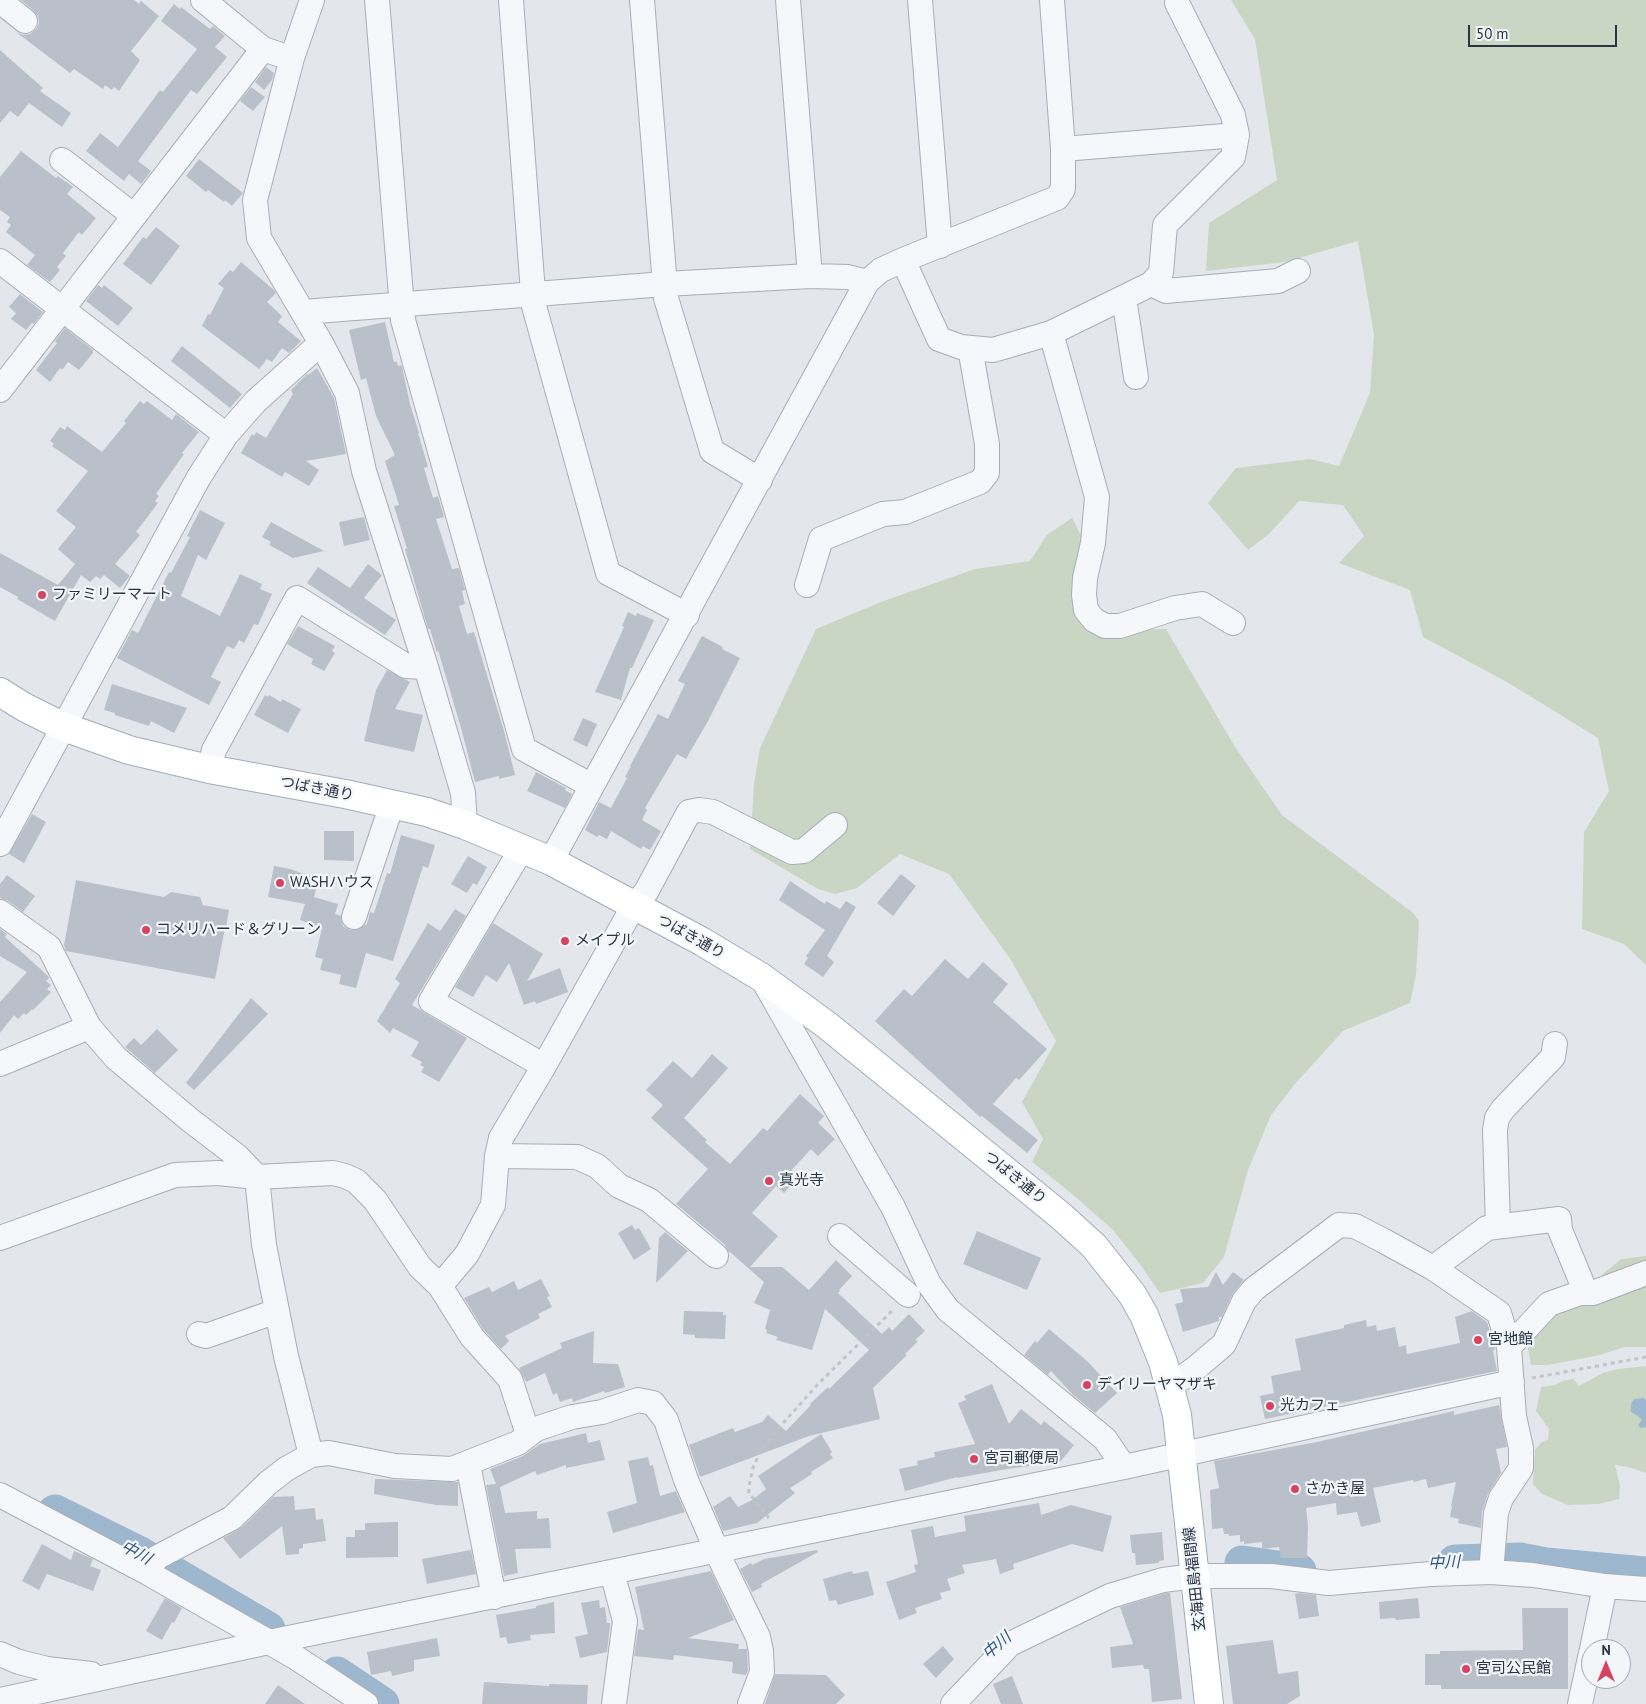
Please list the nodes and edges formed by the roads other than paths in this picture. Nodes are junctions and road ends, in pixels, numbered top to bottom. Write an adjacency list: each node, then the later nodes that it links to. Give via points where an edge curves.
1 (203, 0): 12 (street)
2 (312, 0): 13 (street)
3 (377, 0): 28 (street)
4 (511, 0): 26 (street)
5 (642, 0): 24 (street)
6 (788, 0): 22 (street)
7 (920, 0): 18 (street)
8 (1052, 0): 15 (street)
9 (1177, 0): 14 (street, via 1234,115)
10 (0, 1): 11 (street)
11 (25, 21)
12 (263, 49): 13 (street); 17 (street)
13 (292, 58): 30 (street, via 255,200 259,238)
14 (1237, 136): 15 (street); 25 (street, via 1233,157 1165,225 1161,273)
15 (1063, 149): 18 (street, via 1063,189 1057,198)
16 (62, 160): 17 (street)
17 (134, 216): 29 (street)
18 (940, 246): 19 (street)
19 (903, 260): 23 (street, via 881,270); 33 (street, via 939,338)
20 (0, 261): 29 (street)
21 (1298, 271): 25 (street, via 1278,281 1166,291)
22 (810, 276): 23 (street, via 848,277); 24 (street)
23 (867, 282): 37 (street)
24 (665, 284): 26 (street); 37 (street, via 666,298 712,451)
25 (1151, 284): 27 (street)
26 (533, 294): 28 (street); 39 (street, via 608,573)
27 (1124, 298): 31 (street); 34 (street)
28 (402, 305): 30 (street); 45 (street, via 403,320 524,749)
29 (62, 309): 35 (street); 36 (street)
30 (303, 312): 32 (street)
31 (1051, 333): 33 (street, via 993,350); 40 (street, via 1098,497 1084,586 1086,610 1105,626 1120,626 1175,608 1202,604)
32 (321, 343): 36 (street, via 256,401); 41 (street, via 346,393 364,471)
33 (970, 348): 38 (street, via 987,444 987,473 980,482 905,512 883,514 821,539)
34 (1136, 377)
35 (0, 390)
36 (226, 435): 43 (street, via 199,477)
37 (760, 480): 39 (street)
38 (807, 585)
39 (687, 615): 45 (street)
40 (1234, 623)
41 (426, 667): 44 (street, via 406,666 297,598 214,750); 47 (street, via 462,793)
42 (0, 692): 43 (main road, つばき通り)
43 (64, 727): 44 (main road, つばき通り, via 129,750); 49 (street)
44 (209, 769): 46 (main road, つばき通り)
45 (592, 786): 51 (street)
46 (392, 804): 47 (main road, つばき通り); 54 (street)
47 (465, 825): 50 (main road, つばき通り)
48 (835, 825): 52 (street, via 804,851 792,852 713,812 689,812 646,892)
49 (0, 844)
50 (522, 848): 51 (main road, つばき通り); 59 (street, via 431,1001)
51 (551, 861): 52 (main road, つばき通り)
52 (634, 905): 55 (main road, つばき通り); 59 (street)
53 (0, 912): 56 (street, via 49,948)
54 (354, 917)
55 (761, 977): 75 (main road, つばき通り, via 828,1026 1094,1246 1144,1315); 80 (street, via 893,1206 929,1284 948,1310 1105,1439)
56 (89, 1028): 58 (street); 61 (street, via 116,1058 237,1156)
57 (1554, 1044): 62 (street, via 1553,1057 1497,1118)
58 (0, 1064)
59 (544, 1066): 60 (street, via 501,1138)
60 (497, 1156): 65 (street, via 577,1157 597,1166 619,1186 649,1200); 68 (street, via 493,1204 468,1254)
61 (257, 1177): 64 (street, via 218,1173 175,1175); 68 (street, via 333,1173 356,1181 375,1200 420,1267); 71 (street, via 264,1245)
62 (1498, 1226): 66 (street, via 1487,1228); 69 (street, via 1559,1219 1560,1230)
63 (840, 1236): 70 (street)
64 (0, 1238)
65 (716, 1256)
66 (1433, 1268): 73 (street, via 1499,1314); 75 (street, via 1355,1226 1339,1225 1254,1289 1244,1301 1224,1344)
67 (1646, 1274): 69 (street)
68 (440, 1286): 76 (street, via 472,1337 510,1379)
69 (1586, 1293): 73 (street, via 1549,1304)
70 (908, 1295)
71 (277, 1310): 72 (street, via 206,1336); 78 (street)
72 (200, 1334)
73 (1509, 1347): 74 (street)
74 (1512, 1382): 77 (street); 85 (street, via 1521,1468 1501,1498 1496,1513)
75 (1171, 1386): 77 (main road, つばき通り)
76 (528, 1434): 79 (street, via 518,1443); 82 (street, via 572,1417 602,1412 638,1400 653,1403 666,1420 686,1480)
77 (1181, 1453): 80 (street); 86 (main road, 玄海田島福間線)
78 (311, 1455): 79 (street, via 329,1453 411,1467 452,1469); 83 (street, via 268,1483 232,1518)
79 (468, 1464): 89 (street)
80 (1124, 1466): 82 (street)
81 (0, 1495): 83 (street)
82 (717, 1550): 84 (street); 98 (street, via 761,1650 762,1672)
83 (152, 1566): 91 (street)
84 (612, 1572): 89 (street); 97 (street, via 625,1621)
85 (1491, 1572): 86 (street, via 1329,1583 1271,1576); 87 (street)
86 (1194, 1576): 99 (street, via 1163,1580 1110,1596 1010,1644); 100 (main road, 玄海田島福間線)
87 (1604, 1586): 88 (street); 90 (street)
88 (1646, 1589)
89 (494, 1596): 91 (street)
90 (1593, 1639)
91 (269, 1642): 93 (street); 96 (street)
92 (0, 1654): 93 (street, via 47,1669)
93 (115, 1676): 95 (street)
94 (1583, 1689): 101 (street)
95 (7, 1697)
96 (366, 1704)
97 (614, 1704)
98 (750, 1704)
99 (953, 1704)
100 (1209, 1704)
101 (1580, 1704)

